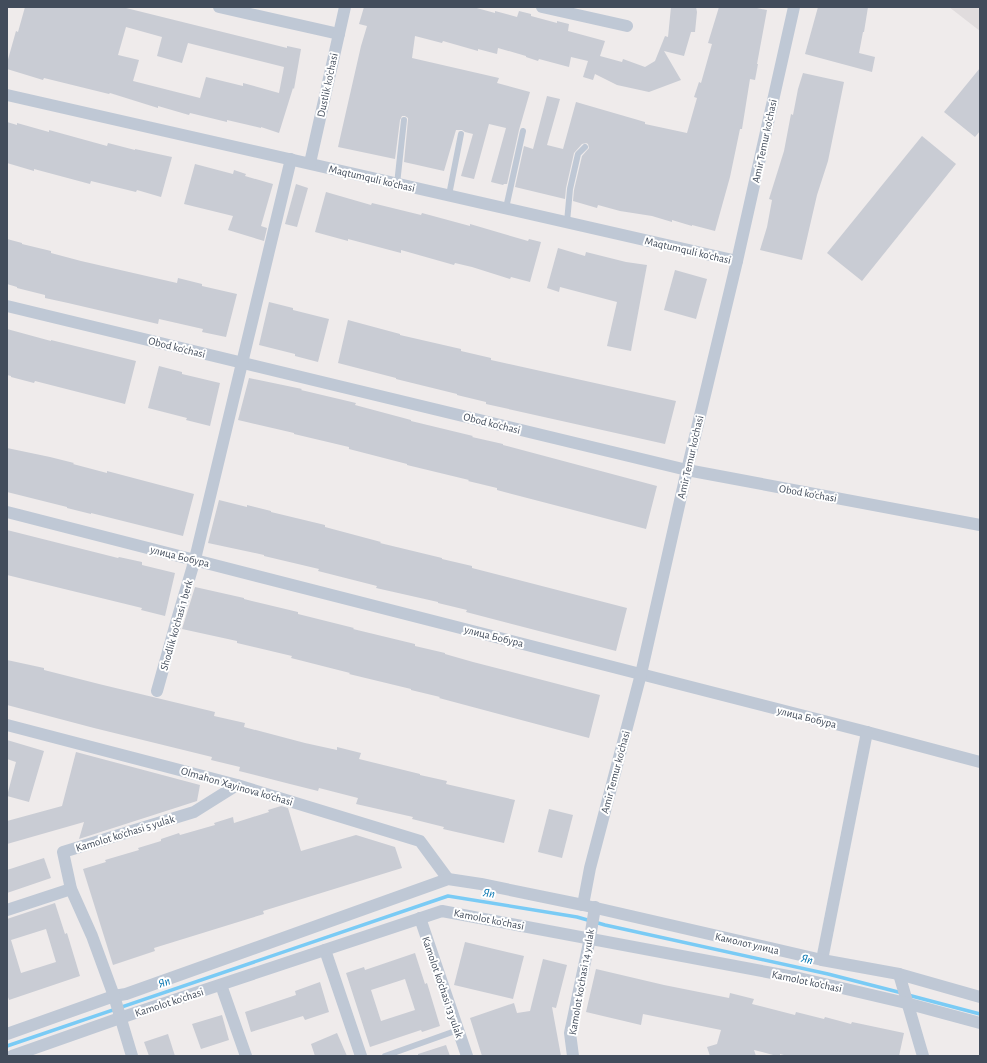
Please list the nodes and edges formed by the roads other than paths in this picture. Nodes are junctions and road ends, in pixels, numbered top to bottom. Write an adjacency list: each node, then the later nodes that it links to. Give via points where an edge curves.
1 (219, 7): 6 (street)
2 (345, 7): 6 (street, Dustlik ko'chasi)
3 (542, 7): 5 (street)
4 (794, 7): 18 (street, Amir Temur ko'chasi)
5 (627, 26)
6 (338, 34): 13 (street, Dustlik ko'chasi)
7 (7, 95): 12 (street, Maqtumquli ko'chasi)
8 (404, 120): 14 (lane)
9 (523, 131): 16 (lane)
10 (461, 134): 15 (lane)
11 (585, 147): 17 (lane, via 578,154 570,189)
12 (291, 159): 13 (street, Maqtumquli ko'chasi); 20 (street, Shodlik ko'chasi 1 berk)
13 (310, 163): 14 (street, Maqtumquli ko'chasi)
14 (396, 184): 15 (street, Maqtumquli ko'chasi)
15 (449, 195): 16 (street, Maqtumquli ko'chasi)
16 (506, 208): 17 (street, Maqtumquli ko'chasi)
17 (567, 222): 18 (street, Maqtumquli ko'chasi)
18 (738, 261): 21 (street, Amir Temur ko'chasi)
19 (7, 306): 20 (street, Obod ko'chasi)
20 (241, 363): 21 (street, Obod ko'chasi); 24 (street, Shodlik ko'chasi 1 berk)
21 (687, 470): 23 (street, Obod ko'chasi); 25 (street, Amir Temur ko'chasi)
22 (7, 512): 24 (street, улица Бобура)
23 (980, 525)
24 (195, 559): 25 (street, улица Бобура); 26 (street, Shodlik ko'chasi 1 berk)
25 (641, 674): 28 (street, улица Бобура); 33 (street, Amir Temur ko'chasi, via 590,868)
26 (157, 692)
27 (7, 725): 30 (street, Olmahon Xayinova ko'chasi)
28 (866, 732): 29 (street, улица Бобура); 38 (street)
29 (980, 762)
30 (237, 785): 31 (street, Olmahon Xayinova ko'chasi, via 420,841); 32 (street, Kamolot ko'chasi 5 yulak, via 194,812 62,852)
31 (448, 879): 33 (street, Kamolot ko'chasi); 41 (street, Kamolot ko'chasi, via 126,994)
32 (71, 888): 34 (street); 41 (street, Kamolot ko'chasi 5 yulak)
33 (590, 909): 36 (street, Kamolot ko'chasi 14 yulak); 38 (street, Камолот улица)
34 (7, 910)
35 (420, 918): 36 (street, Kamolot ko'chasi, via 442,910); 37 (street, Kamolot ko'chasi); 47 (street, Kamolot ko'chasi 13 yulak)
36 (590, 935): 43 (street, Kamolot ko'chasi); 54 (street, Kamolot ko'chasi 14 yulak, via 570,1033)
37 (325, 950): 40 (street, Kamolot ko'chasi); 51 (street)
38 (822, 960): 39 (street, Камолот улица)
39 (900, 978): 42 (street, Камолот улица); 43 (street)
40 (221, 985): 44 (street, Kamolot ko'chasi); 50 (street)
41 (114, 996): 44 (street, Kamolot ko'chasi 5 yulak); 46 (street, Kamolot ko'chasi)
42 (980, 997)
43 (905, 999): 45 (street, Kamolot ko'chasi); 55 (street)
44 (120, 1018): 48 (street, Kamolot ko'chasi); 49 (street, Kamolot ko'chasi 5 yulak)
45 (980, 1023)
46 (8, 1030)
47 (458, 1030): 52 (lane); 53 (street, Kamolot ko'chasi 13 yulak)
48 (14, 1056)
49 (132, 1056)
50 (246, 1056)
51 (361, 1056)
52 (386, 1056)
53 (467, 1056)
54 (573, 1056)
55 (923, 1056)

